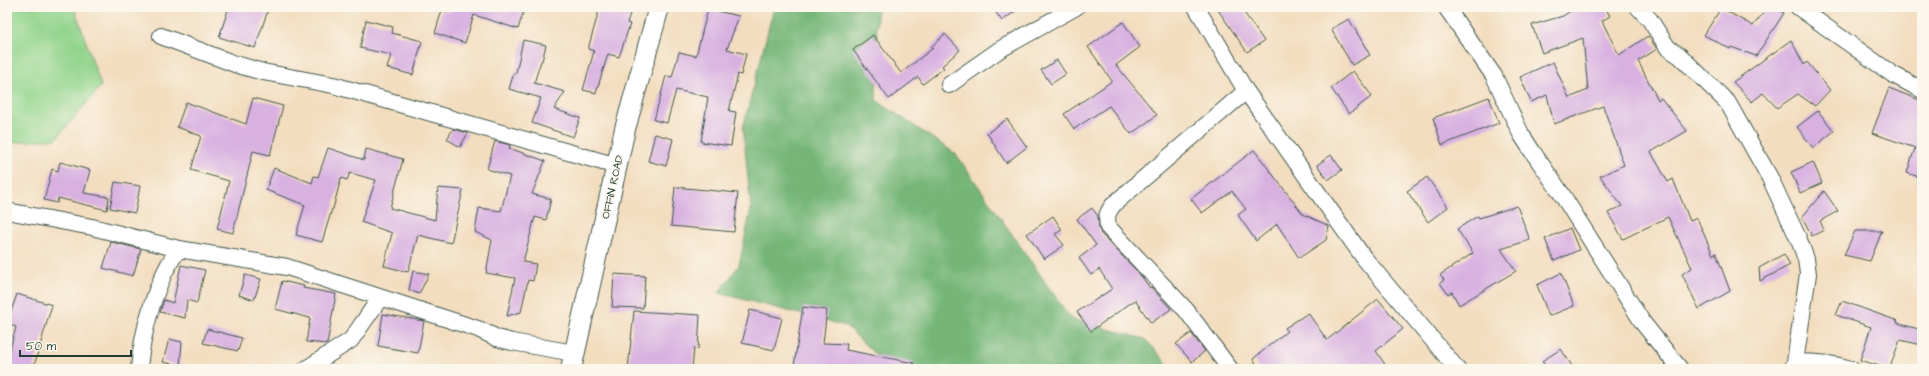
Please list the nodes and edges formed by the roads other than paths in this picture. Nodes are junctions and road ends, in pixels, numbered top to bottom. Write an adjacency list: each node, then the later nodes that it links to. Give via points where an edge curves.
1 (659, 7): 11 (street, OFFIN ROAD)
2 (1076, 7): 8 (street, via 999,50)
3 (1196, 7): 10 (street)
4 (1446, 7): 21 (street, via 1494,76 1521,134 1643,323)
5 (1638, 7): 16 (street, via 1650,20 1668,48 1680,56 1728,103 1770,178 1799,240 1808,274)
6 (1798, 7): 9 (street, via 1892,74)
7 (161, 36): 11 (street, via 262,72 333,85)
8 (949, 85)
9 (1922, 90)
10 (1246, 91): 19 (street, via 1115,203 1108,211 1107,219 1108,227 1186,310); 20 (street, via 1364,258)
11 (617, 166): 15 (street, OFFIN ROAD)
12 (7, 211): 13 (street, via 92,227)
13 (179, 249): 14 (street, via 287,267); 17 (street, via 168,262 162,277 143,341)
14 (380, 298): 15 (street); 18 (street, via 351,340)
15 (573, 361)
16 (1793, 365): 22 (street, via 1819,362)
17 (139, 369)
18 (306, 369)
19 (1230, 369)
20 (1457, 369)
21 (1680, 369)
22 (1851, 369)

